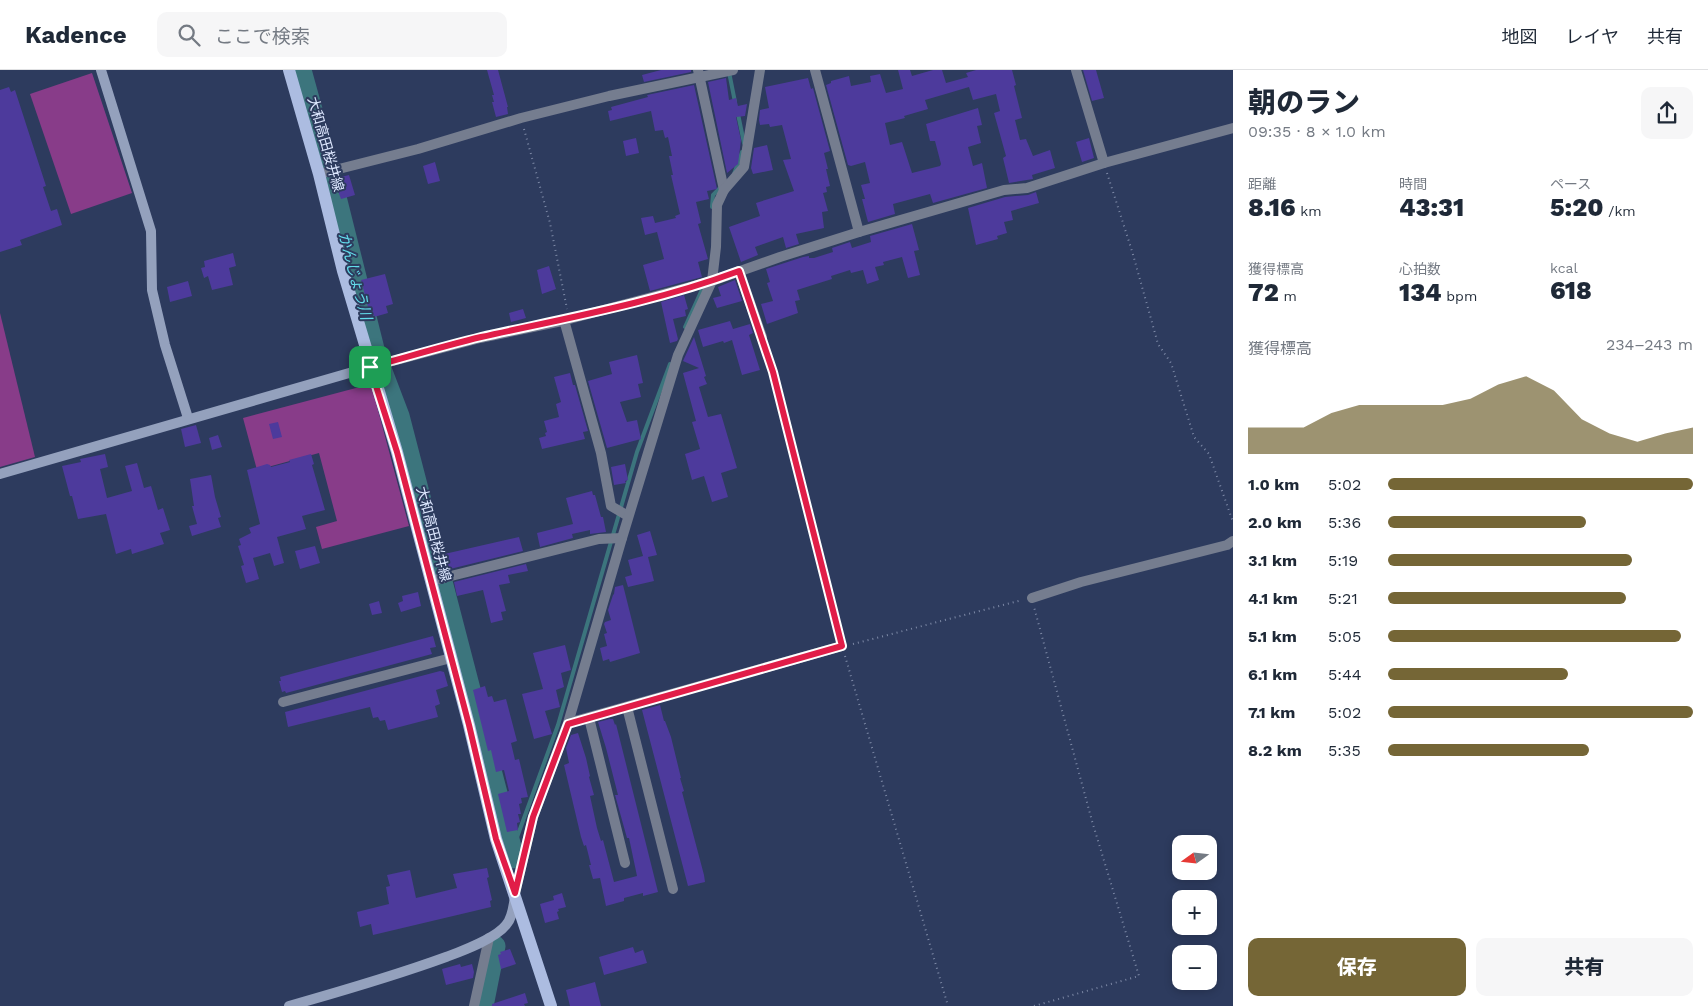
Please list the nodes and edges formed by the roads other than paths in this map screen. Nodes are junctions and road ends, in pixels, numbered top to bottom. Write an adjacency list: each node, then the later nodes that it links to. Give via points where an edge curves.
1 (101, 70): 18 (street, via 151,230 152,290)
2 (289, 70): 10 (main road, 大和高田桜井線)
3 (733, 70): 7 (street)
4 (760, 70): 11 (street, via 744,167)
5 (814, 70): 12 (street)
6 (1076, 70): 9 (street)
7 (699, 74): 10 (street, via 521,118); 11 (street)
8 (1233, 128): 9 (street)
9 (1104, 163): 12 (street, via 1027,188 1004,190)
10 (325, 173): 17 (main road, 大和高田桜井線, via 342,271)
11 (724, 190): 14 (street, via 718,205)
12 (859, 232): 13 (street)
13 (739, 271): 14 (street); 16 (street)
14 (712, 281): 15 (street); 20 (street, via 678,355)
15 (566, 319): 17 (street); 20 (street, via 601,453 611,506)
16 (762, 337)
17 (377, 365): 18 (street); 23 (main road, 大和高田桜井線, via 397,452)
18 (188, 418): 19 (street)
19 (0, 474)
20 (628, 516): 21 (street)
21 (622, 538): 23 (street, via 599,539); 30 (street)
22 (1233, 541): 24 (street)
23 (437, 579): 26 (main road, 大和高田桜井線)
24 (1032, 598)
25 (842, 646): 28 (street)
26 (451, 658): 27 (street); 33 (main road, 大和高田桜井線, via 496,839)
27 (283, 702)
28 (627, 707): 29 (street); 32 (street)
29 (589, 718): 30 (street); 31 (street)
30 (568, 724): 33 (street, via 533,817)
31 (625, 863)
32 (673, 889)
33 (515, 893): 34 (street, via 512,915 505,926); 37 (main road, 大和高田桜井線)
34 (489, 938): 35 (street, via 405,972); 36 (street)
35 (289, 1006)
36 (474, 1006)
37 (551, 1006)

